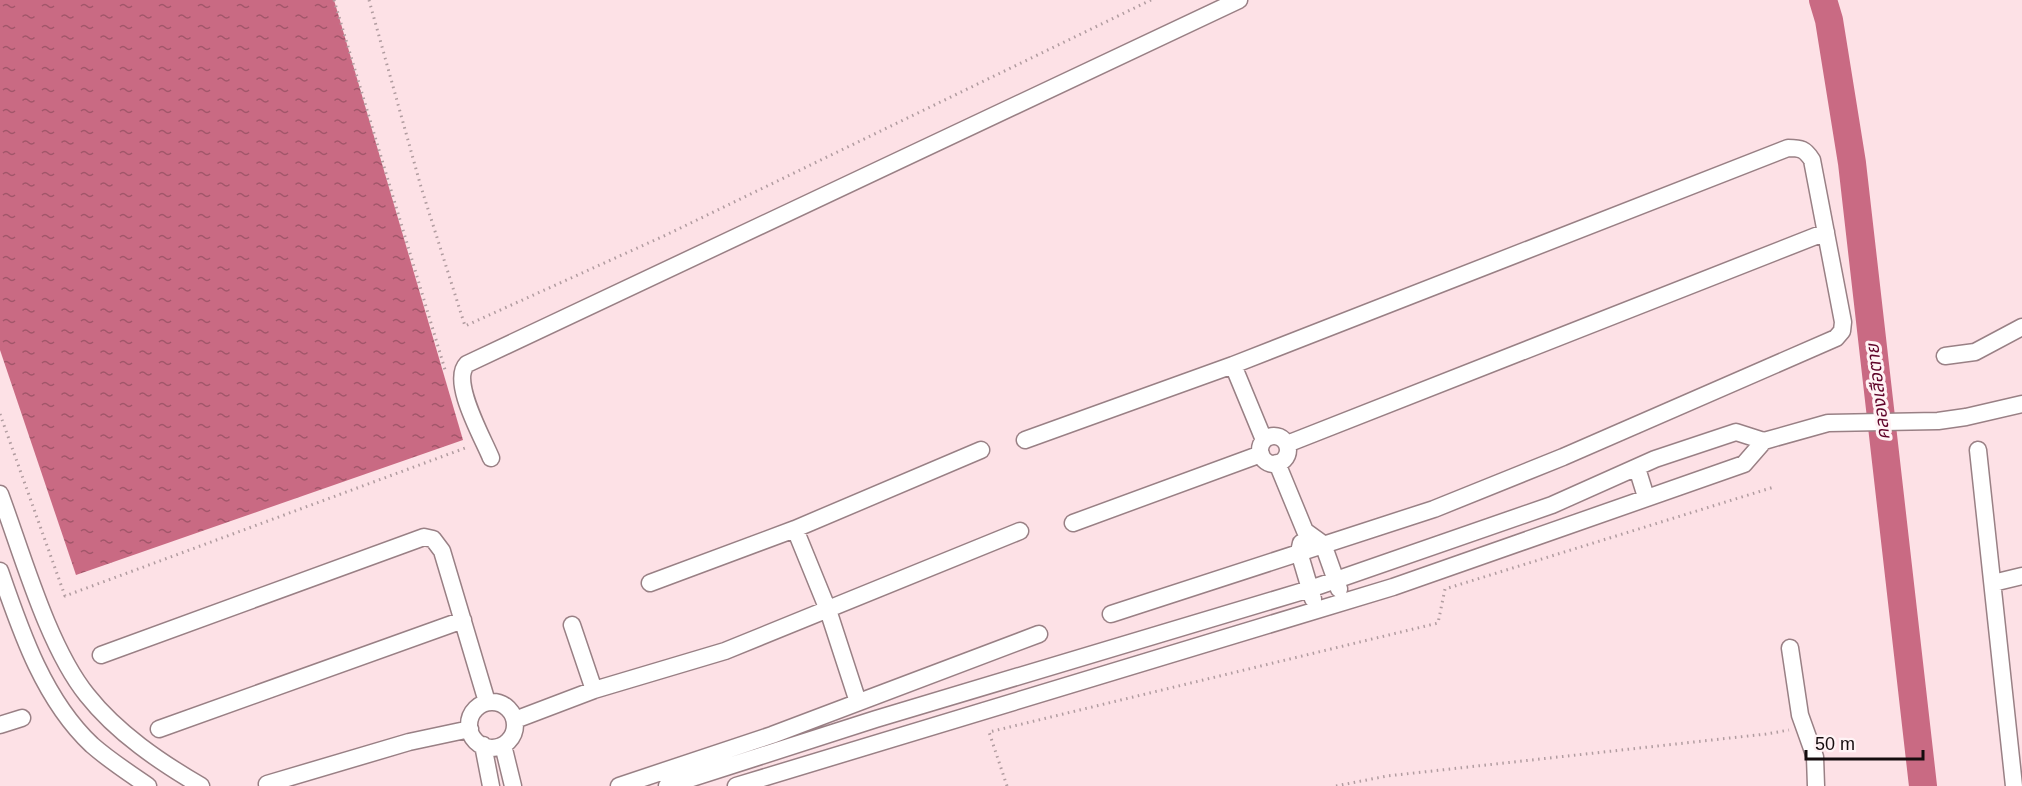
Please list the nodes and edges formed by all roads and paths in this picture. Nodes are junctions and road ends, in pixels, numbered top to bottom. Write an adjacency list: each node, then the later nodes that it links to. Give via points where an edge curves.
1 (334, 0): 9 (path)
2 (369, 0): 3 (path, via 465,326 666,235)
3 (1151, 0)
4 (1239, 0): 19 (street, via 467,364 460,376)
5 (1826, 232): 8 (street, via 1812,160 1800,148 1788,148); 14 (street); 29 (street, via 1843,322 1842,331 1828,343 1501,483)
6 (2022, 327): 7 (street, via 1975,352)
7 (1945, 356)
8 (1233, 365): 12 (street); 16 (street)
9 (448, 378)
10 (2022, 404): 13 (street, via 1966,417 1911,423 1828,423)
11 (0, 414): 15 (path, via 65,596)
12 (1025, 440)
13 (1764, 441): 21 (street, via 1736,432); 24 (street, via 1744,464)
14 (1287, 444): 16 (street, via 1276,436); 20 (street, via 1286,456)
15 (469, 446)
16 (1262, 448): 20 (street, via 1267,462); 25 (street)
17 (981, 450): 26 (street)
18 (1978, 450): 35 (street)
19 (491, 458)
20 (1277, 464): 28 (street)
21 (1637, 468): 24 (street); 33 (street, via 1552,505)
22 (1774, 487): 69 (path, via 1445,589 1438,623 989,732)
23 (0, 494): 57 (street, via 48,624 67,664 86,694)
24 (1646, 497): 37 (street, via 1540,537)
25 (1072, 523)
26 (795, 529): 34 (street); 39 (street)
27 (1020, 531): 39 (street)
28 (1305, 531): 29 (street); 30 (street)
29 (1323, 544): 30 (street); 33 (street)
30 (1299, 552): 36 (street); 40 (street)
31 (0, 571): 60 (street, via 52,694 92,745)
32 (2022, 576): 35 (street)
33 (1336, 580): 36 (street); 37 (street)
34 (650, 582)
35 (1993, 583): 72 (street)
36 (1310, 589): 38 (street); 50 (street)
37 (1342, 602): 38 (street)
38 (1316, 609): 56 (street)
39 (828, 610): 46 (street, via 725,651); 48 (street)
40 (1111, 614)
41 (463, 620): 45 (street, via 442,551 434,539 424,537); 47 (street); 54 (street)
42 (572, 625): 46 (street)
43 (1039, 634): 48 (street)
44 (1790, 648): 53 (street)
45 (101, 655)
46 (594, 690): 51 (street)
47 (487, 702): 51 (street, via 502,704); 55 (street, via 473,712)
48 (858, 702): 66 (street)
49 (22, 718): 52 (street)
50 (876, 719): 56 (street); 67 (street)
51 (515, 720): 58 (street, via 513,734)
52 (0, 725)
53 (1803, 727): 70 (path, via 1387,776); 71 (street, via 1815,757)
54 (159, 729)
55 (470, 729): 59 (street); 61 (street, via 409,742)
56 (881, 741): 68 (street)
57 (136, 742): 60 (street); 63 (street)
58 (503, 745): 59 (street); 65 (street)
59 (483, 746): 64 (street)
60 (121, 767): 62 (street)
61 (267, 784)
62 (148, 786)
63 (201, 786)
64 (491, 786)
65 (513, 786)
66 (619, 786)
67 (667, 786)
68 (736, 786)
69 (1007, 786)
70 (1336, 786)
71 (1816, 786)
72 (2014, 786)

